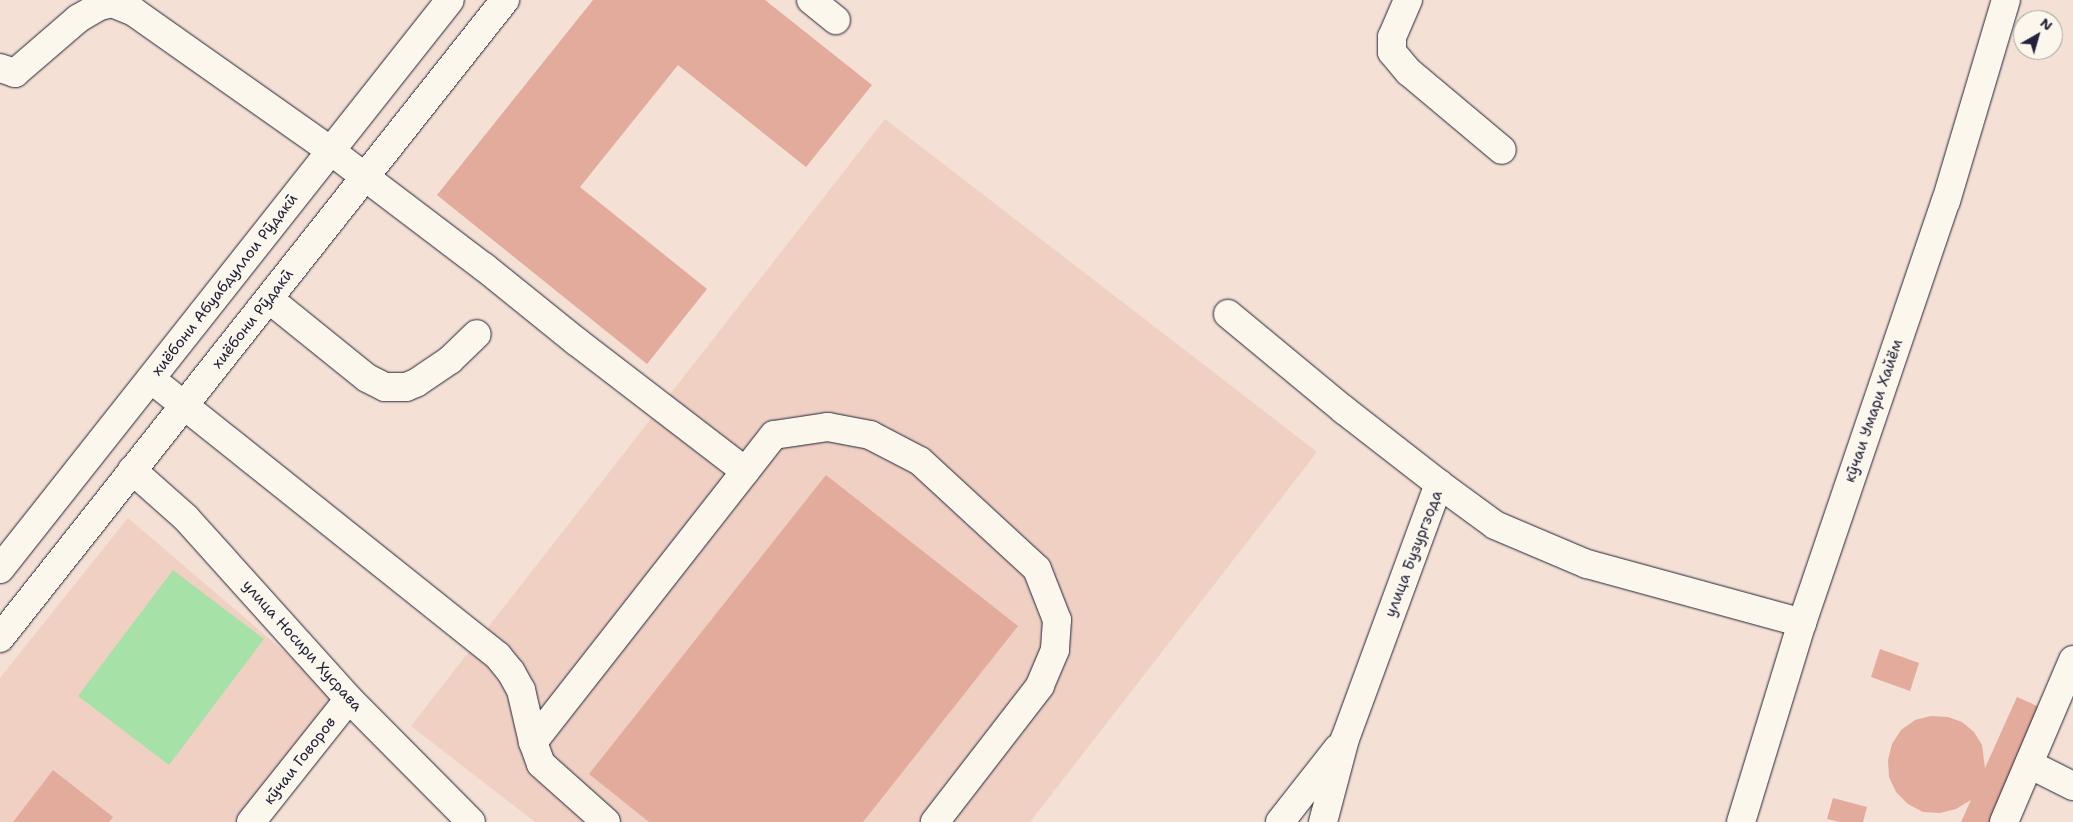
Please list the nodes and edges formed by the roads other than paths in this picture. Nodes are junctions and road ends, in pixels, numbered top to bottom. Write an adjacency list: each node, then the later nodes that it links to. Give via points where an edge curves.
1 (450, 0): 9 (main road, хиёбони Абуабдуллои Рӯдакӣ)
2 (505, 0): 10 (main road, хиёбони Рӯдакӣ)
3 (811, 0): 6 (main road)
4 (1408, 0): 8 (main road, via 1392,37 1392,52 1409,72)
5 (2006, 0): 20 (main road, кӯчаи Умари Хайём, via 1946,201)
6 (836, 20)
7 (0, 68): 9 (main road, via 15,73 79,18 100,6 112,4 134,12)
8 (1502, 150)
9 (331, 151): 10 (main road); 14 (main road, хиёбони Абуабдуллои Рӯдакӣ)
10 (365, 177): 11 (main road, хиёбони Рӯдакӣ); 17 (main road)
11 (269, 299): 13 (main road, via 367,378 386,387 416,383 450,360); 15 (main road, хиёбони Рӯдакӣ)
12 (1228, 314): 18 (main road)
13 (477, 334)
14 (151, 379): 15 (main road); 19 (main road, хиёбони Абуабдуллои Рӯдакӣ)
15 (184, 406): 16 (main road, хиёбони Рӯдакӣ); 25 (main road, via 498,656 521,690)
16 (132, 470): 21 (main road, хиёбони Рӯдакӣ); 23 (main road, улица Носири Хусрава, via 186,518)
17 (745, 471): 25 (main road); 31 (main road, via 774,435 828,427 870,435 920,461 1037,570 1057,620 1055,650 1040,686)
18 (1439, 484): 20 (main road, улица Бузургзода, via 1495,525 1588,564); 24 (main road, улица Бузургзода)
19 (0, 569)
20 (1802, 622): 34 (main road, кӯчаи Умари Хайём)
21 (0, 638)
22 (2073, 660): 26 (main road)
23 (349, 699): 28 (main road, кӯчаи Говоров); 29 (main road, улица Носири Хусрава)
24 (1345, 740): 32 (main road); 33 (main road, улица Бузургзода)
25 (533, 742): 30 (main road, via 541,764)
26 (2030, 764): 27 (main road); 35 (main road)
27 (2073, 786)
28 (251, 822)
29 (471, 822)
30 (606, 822)
31 (935, 822)
32 (1280, 822)
33 (1324, 822)
34 (1741, 822)
35 (2004, 822)

